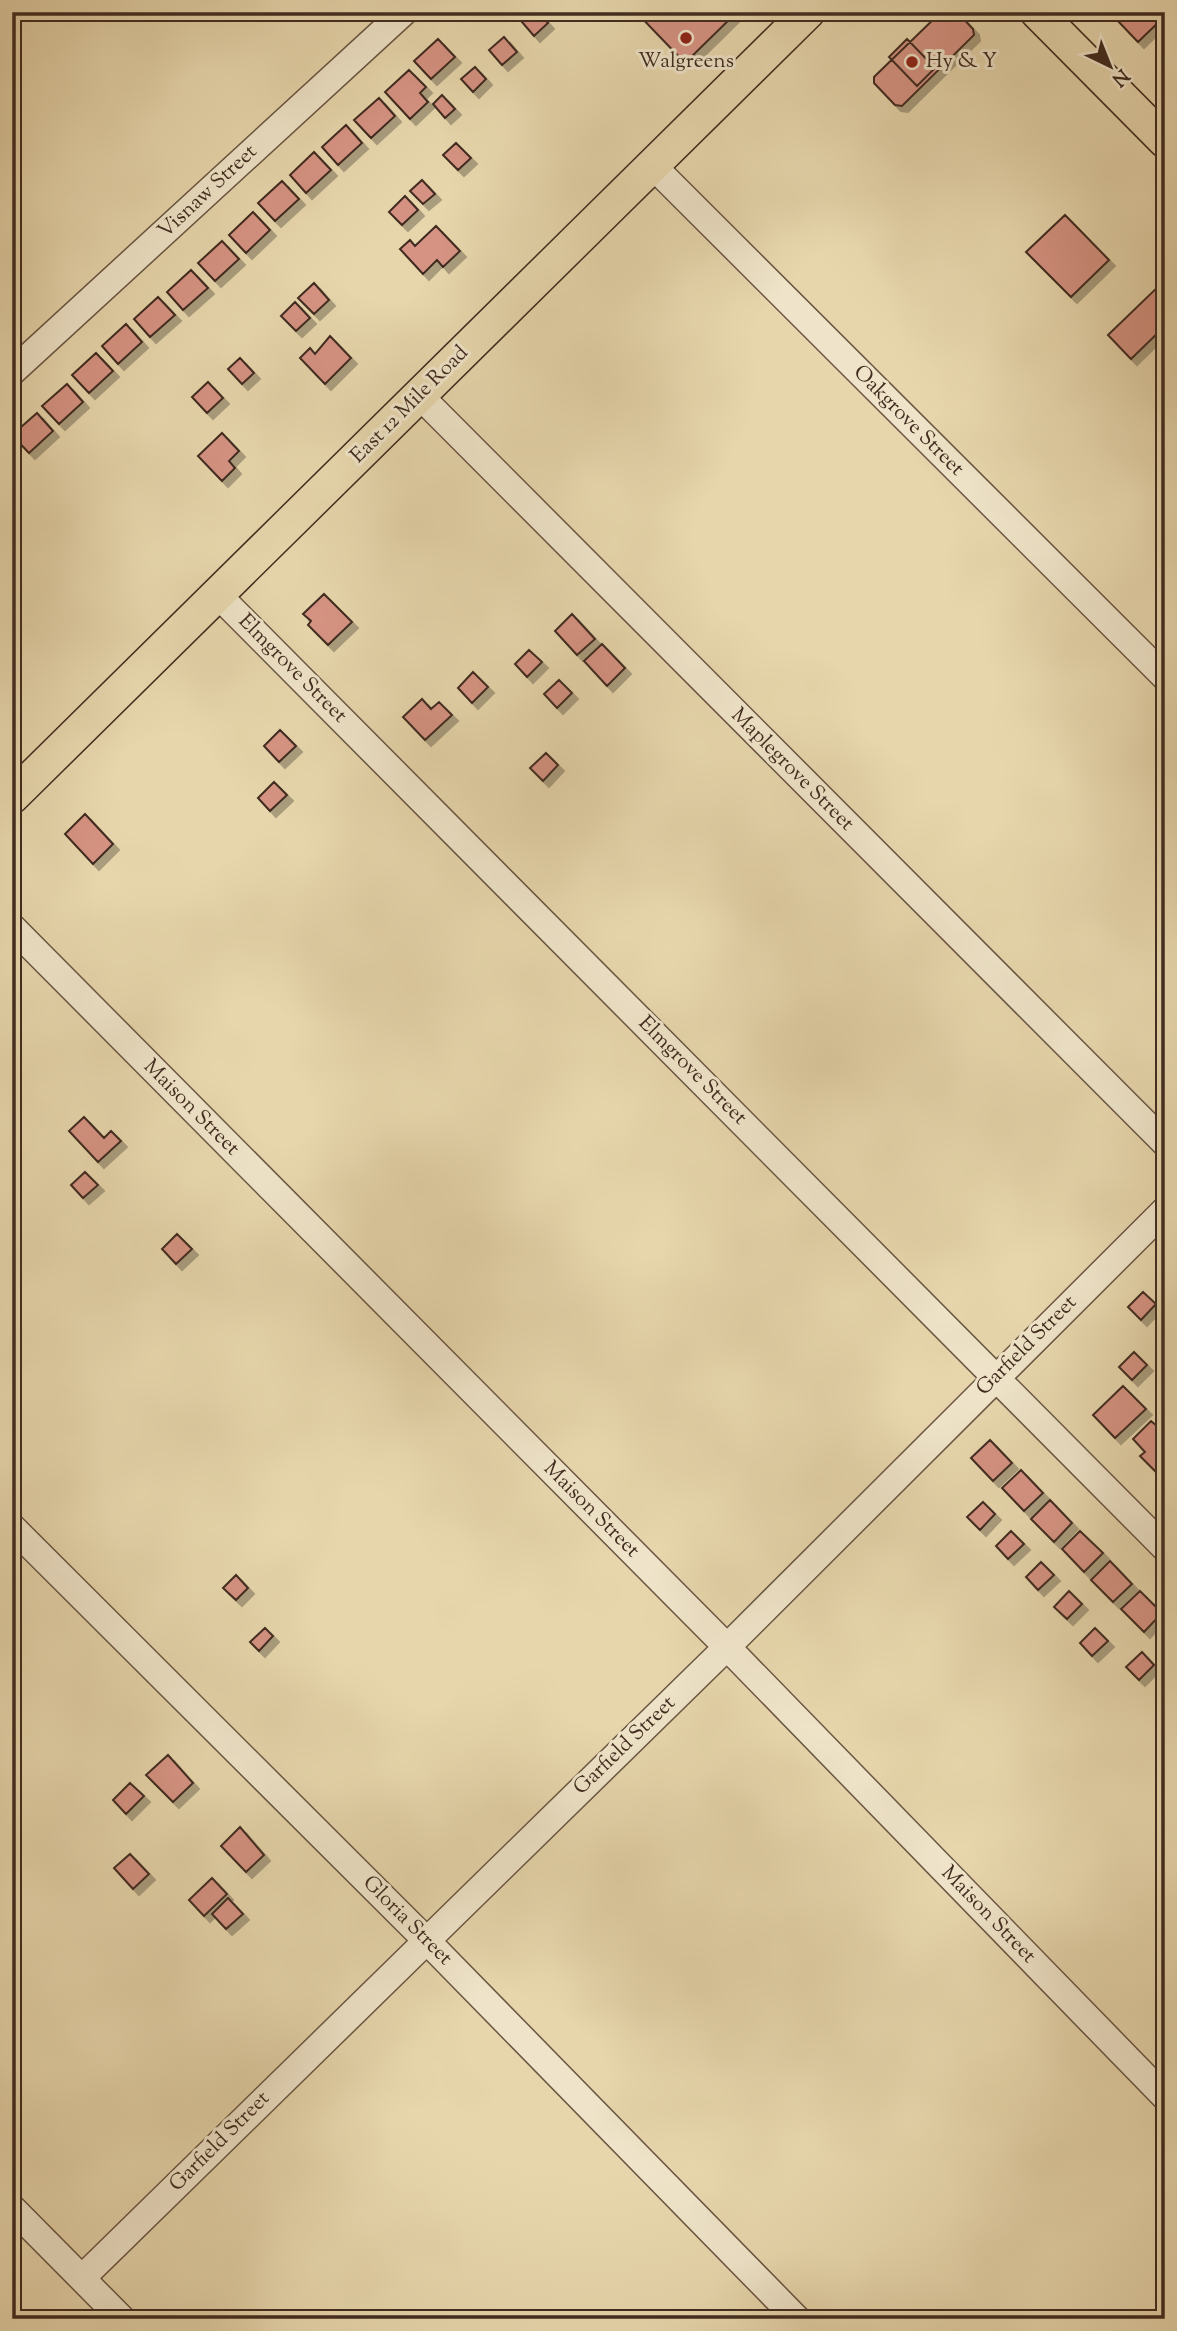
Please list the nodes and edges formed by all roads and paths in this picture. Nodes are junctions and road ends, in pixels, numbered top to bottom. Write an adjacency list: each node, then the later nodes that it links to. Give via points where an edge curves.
1 (404, 12): 6 (street, Visnaw Street)
2 (808, 12): 5 (main road, East 12 Mile Road)
3 (1037, 12): 4 (main road)
4 (1165, 141)
5 (652, 165): 7 (main road, East 12 Mile Road); 9 (street, Oakgrove Street)
6 (12, 372)
7 (420, 396): 8 (main road, East 12 Mile Road); 12 (street, Maplegrove Street)
8 (218, 595): 10 (main road, East 12 Mile Road); 14 (street, Elmgrove Street)
9 (1165, 677)
10 (12, 797)
11 (12, 927): 17 (street, Maison Street)
12 (1165, 1143)
13 (1165, 1210): 14 (street, Garfield Street)
14 (997, 1377): 16 (street, Elmgrove Street); 17 (street, Garfield Street)
15 (12, 1527): 18 (street, Gloria Street)
16 (1165, 1548)
17 (727, 1647): 18 (street, Garfield Street); 19 (street, Maison Street)
18 (426, 1940): 21 (street, Garfield Street); 23 (street, Gloria Street)
19 (1165, 2097)
20 (12, 2208): 21 (street)
21 (82, 2278): 22 (street)
22 (110, 2315)
23 (797, 2319)

